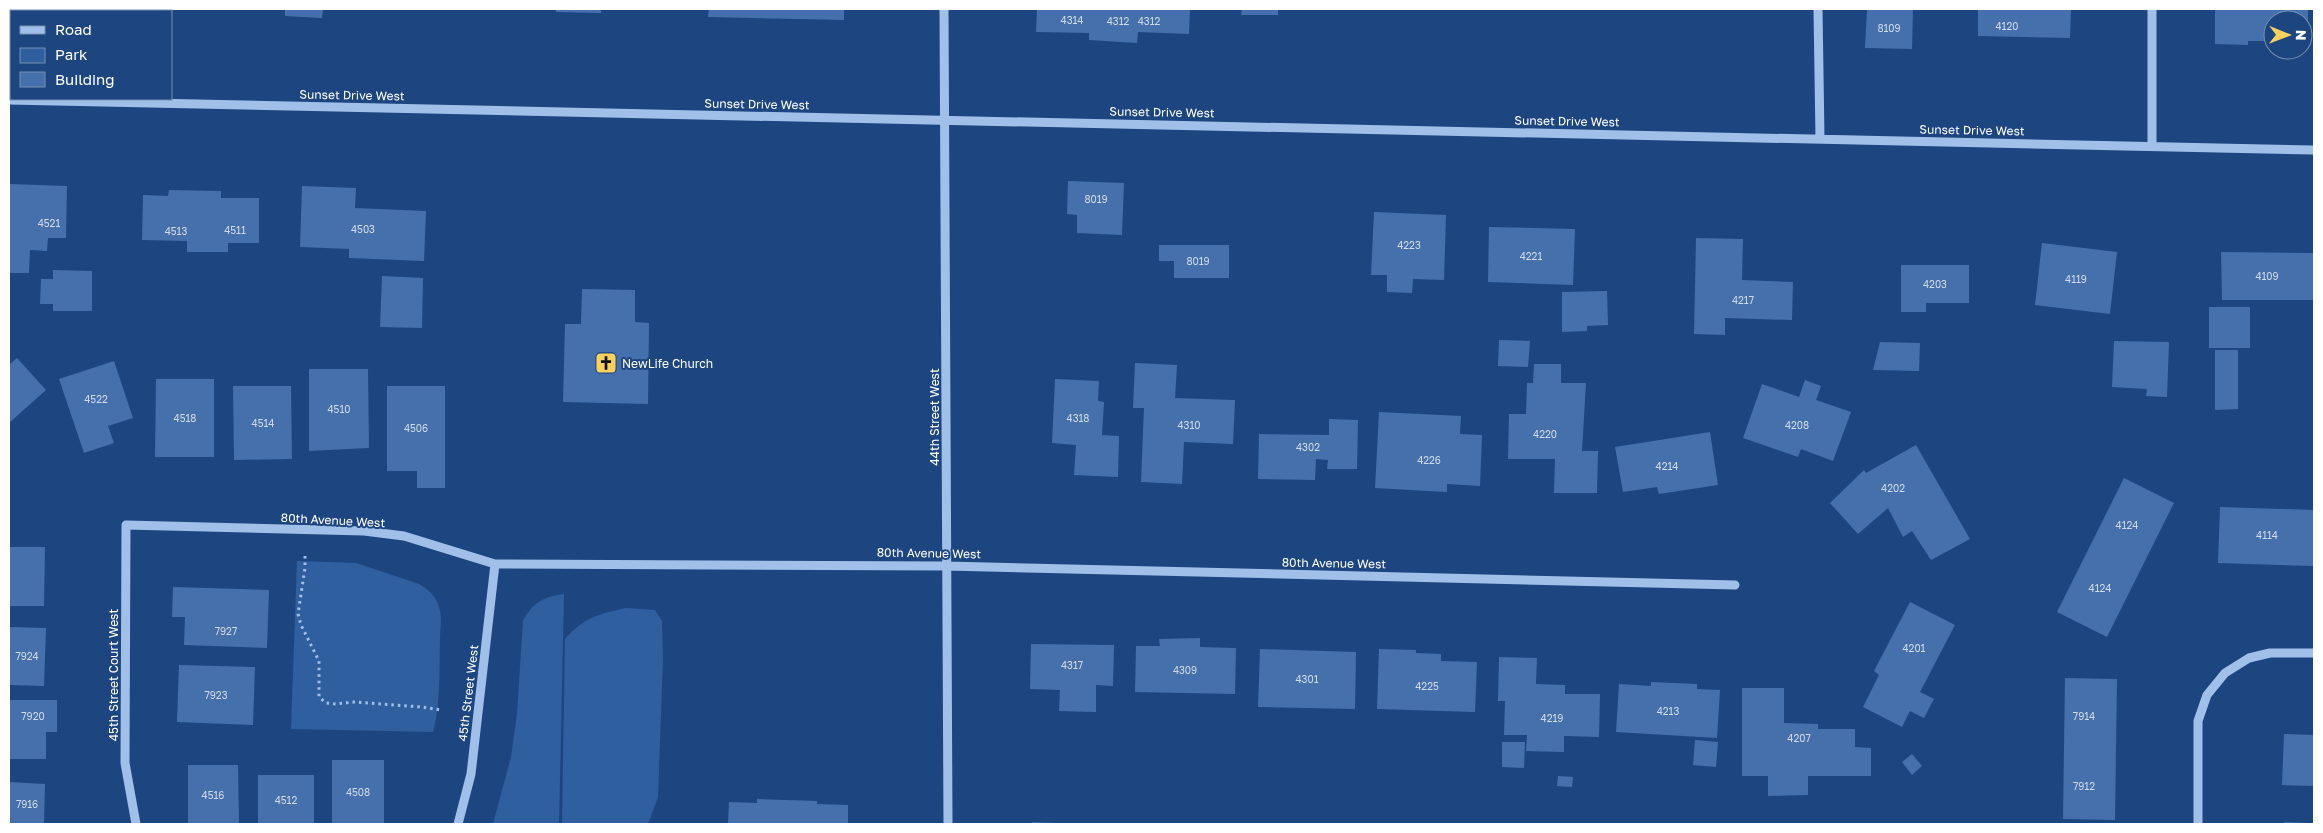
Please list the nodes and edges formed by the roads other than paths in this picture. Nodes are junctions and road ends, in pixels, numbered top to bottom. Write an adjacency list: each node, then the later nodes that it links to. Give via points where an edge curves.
1 (944, 9): 5 (street, 44th Street West)
2 (1818, 9): 6 (street)
3 (2152, 9): 7 (street)
4 (9, 100): 5 (street, Sunset Drive West)
5 (946, 120): 6 (street, Sunset Drive West); 11 (street, 44th Street West)
6 (1820, 139): 7 (street, Sunset Drive West)
7 (2152, 146): 8 (street, Sunset Drive West)
8 (2314, 150)
9 (126, 525): 10 (street, 80th Avenue West, via 404,536); 14 (street, 45th Street Court West, via 125,763)
10 (496, 564): 11 (street, 80th Avenue West); 15 (street, 45th Street West, via 471,774)
11 (947, 566): 12 (street, 80th Avenue West); 16 (street, 44th Street West)
12 (1735, 585)
13 (2314, 653): 17 (street, via 2270,652 2249,658 2225,673 2207,695 2198,721)
14 (136, 824)
15 (458, 824)
16 (948, 824)
17 (2198, 824)

